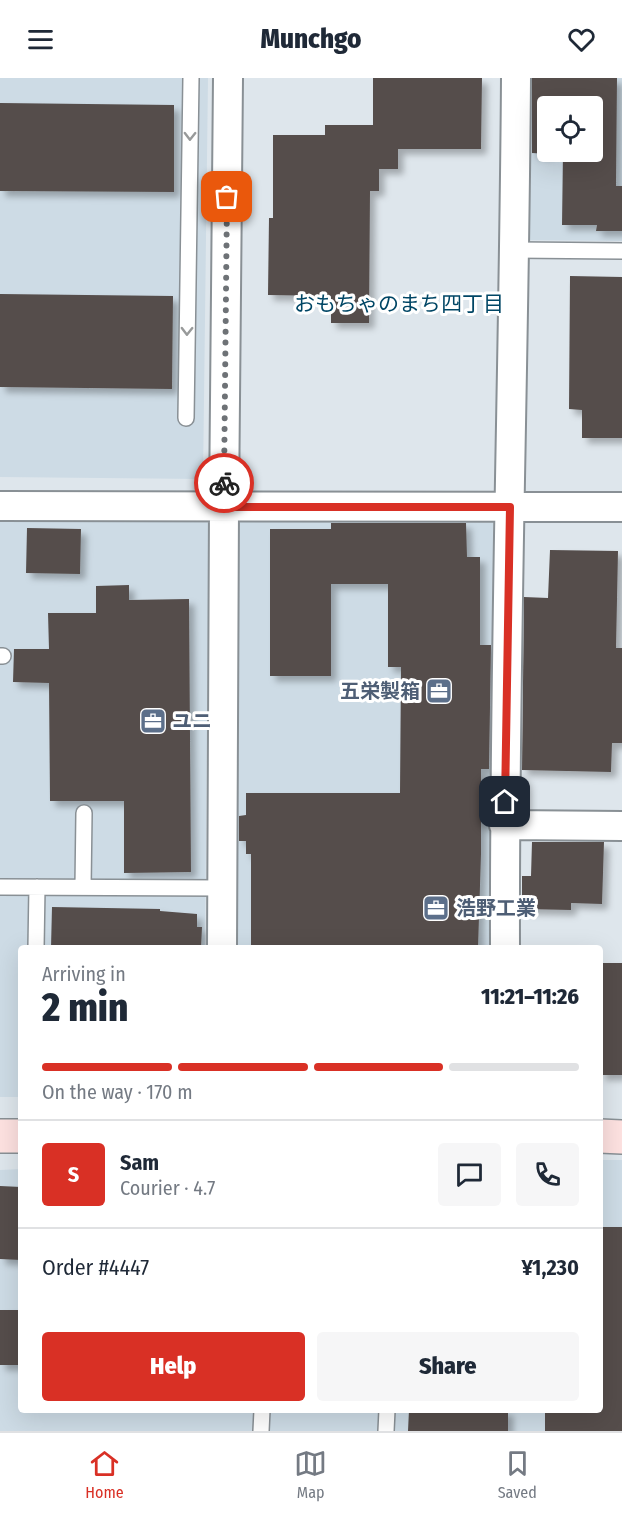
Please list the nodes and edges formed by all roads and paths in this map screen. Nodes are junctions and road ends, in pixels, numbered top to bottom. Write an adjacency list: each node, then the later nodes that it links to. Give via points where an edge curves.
1 (191, 78): 6 (lane, one-way to 6)
2 (228, 78): 8 (street)
3 (516, 78): 4 (street)
4 (515, 250): 5 (lane); 9 (street)
5 (622, 251)
6 (186, 418)
7 (0, 506): 8 (street)
8 (224, 507): 9 (street); 17 (street)
9 (510, 507): 10 (street); 12 (street)
10 (622, 507)
11 (84, 813): 16 (lane)
12 (504, 825): 13 (street); 20 (street)
13 (622, 826)
14 (0, 887): 15 (lane)
15 (36, 887): 16 (lane); 18 (lane)
16 (83, 887): 17 (lane)
17 (222, 888): 19 (street)
18 (36, 945)
19 (222, 945)
20 (505, 945)
21 (0, 1136): 23 (street)
22 (603, 1136): 24 (street)
23 (18, 1137)
24 (622, 1137)
25 (262, 1413): 27 (lane)
26 (387, 1413): 28 (lane)
27 (261, 1431)
28 (386, 1431)

